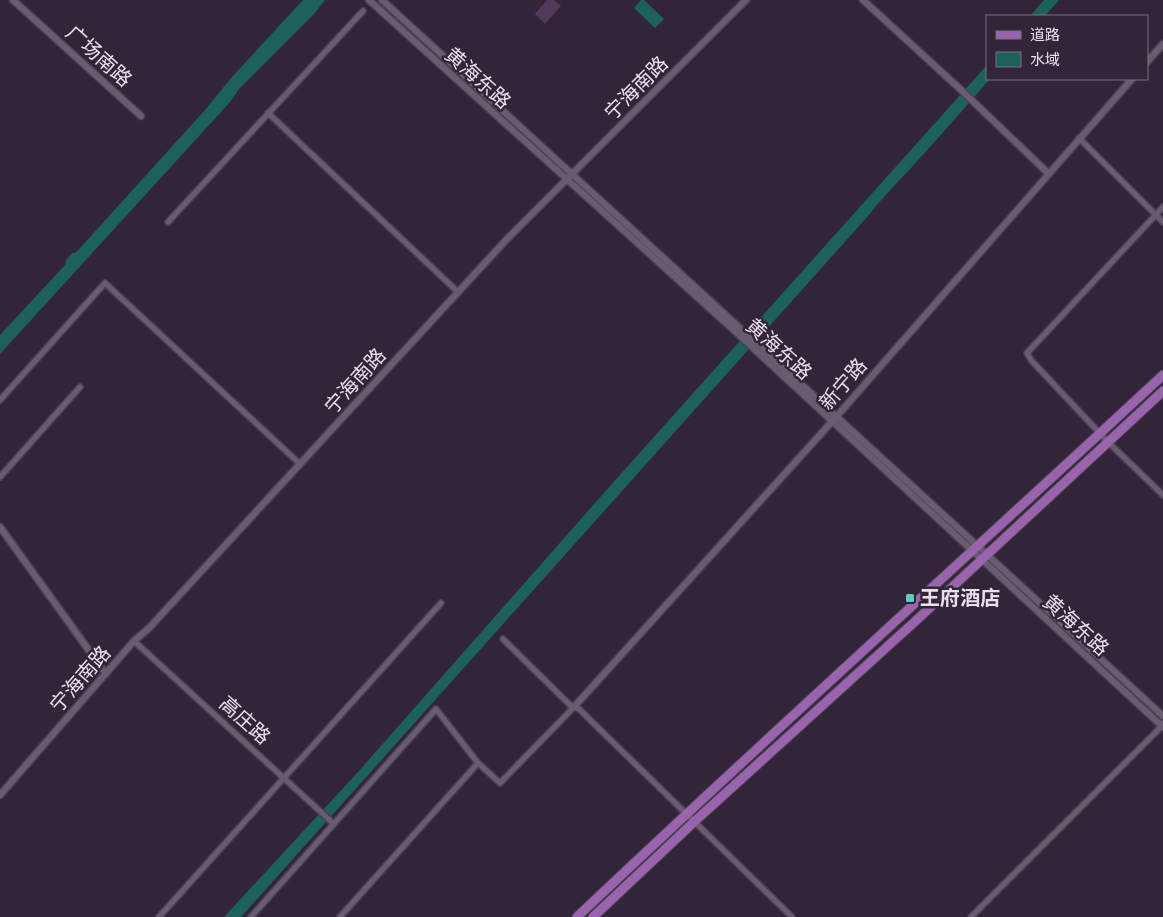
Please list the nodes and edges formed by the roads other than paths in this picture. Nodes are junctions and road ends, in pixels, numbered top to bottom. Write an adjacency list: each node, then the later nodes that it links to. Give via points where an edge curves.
1 (13, 0): 11 (street, 广场南路)
2 (369, 0): 15 (street, 黄海东路)
3 (382, 0): 13 (street, 黄海东路)
4 (746, 0): 13 (street, 宁海南路)
5 (862, 0): 14 (street)
6 (363, 10): 10 (street)
7 (1163, 44): 8 (street)
8 (1148, 61)
9 (1131, 80): 12 (street, 新宁路)
10 (268, 113): 18 (street); 20 (street)
11 (141, 116)
12 (1079, 138): 14 (street, 新宁路); 17 (street)
13 (572, 173): 15 (street, 宁海南路); 21 (street, 黄海东路)
14 (1049, 174): 26 (street, 新宁路)
15 (566, 179): 20 (street, 宁海南路); 21 (street, 黄海东路)
16 (1163, 207): 17 (street)
17 (1156, 215): 19 (street); 27 (street, via 1027,353 1030,360)
18 (168, 222)
19 (1163, 222)
20 (458, 292): 29 (street, 宁海南路)
21 (740, 331): 26 (street, 黄海东路)
22 (1163, 375): 27 (main road)
23 (80, 387): 30 (street)
24 (1163, 390): 28 (main road)
25 (0, 400): 29 (street, via 104,283)
26 (835, 418): 33 (street, 黄海东路); 39 (street, 新宁路)
27 (1101, 433): 28 (street); 33 (main road)
28 (1108, 442): 31 (street); 34 (main road)
29 (300, 464): 37 (street, 宁海南路)
30 (0, 477)
31 (1163, 495)
32 (0, 527): 38 (street)
33 (976, 549): 34 (street, 黄海东路); 45 (main road)
34 (984, 558): 40 (street, 黄海东路); 41 (street, 黄海东路); 46 (main road)
35 (441, 603): 43 (street)
36 (503, 638): 39 (street)
37 (134, 641): 38 (street, 宁海南路); 43 (street, 高庄路)
38 (106, 674): 44 (street, 宁海南路)
39 (574, 707): 42 (street, via 500,783); 45 (street)
40 (1163, 716)
41 (1162, 725): 54 (street)
42 (478, 763): 47 (street, via 436,709); 50 (street)
43 (284, 777): 47 (street, 高庄路); 48 (street)
44 (0, 795)
45 (686, 813): 46 (street); 51 (main road)
46 (695, 821): 52 (main road); 53 (street)
47 (333, 823): 49 (street)
48 (160, 917)
49 (251, 917)
50 (340, 917)
51 (577, 917)
52 (593, 917)
53 (792, 917)
54 (971, 917)

